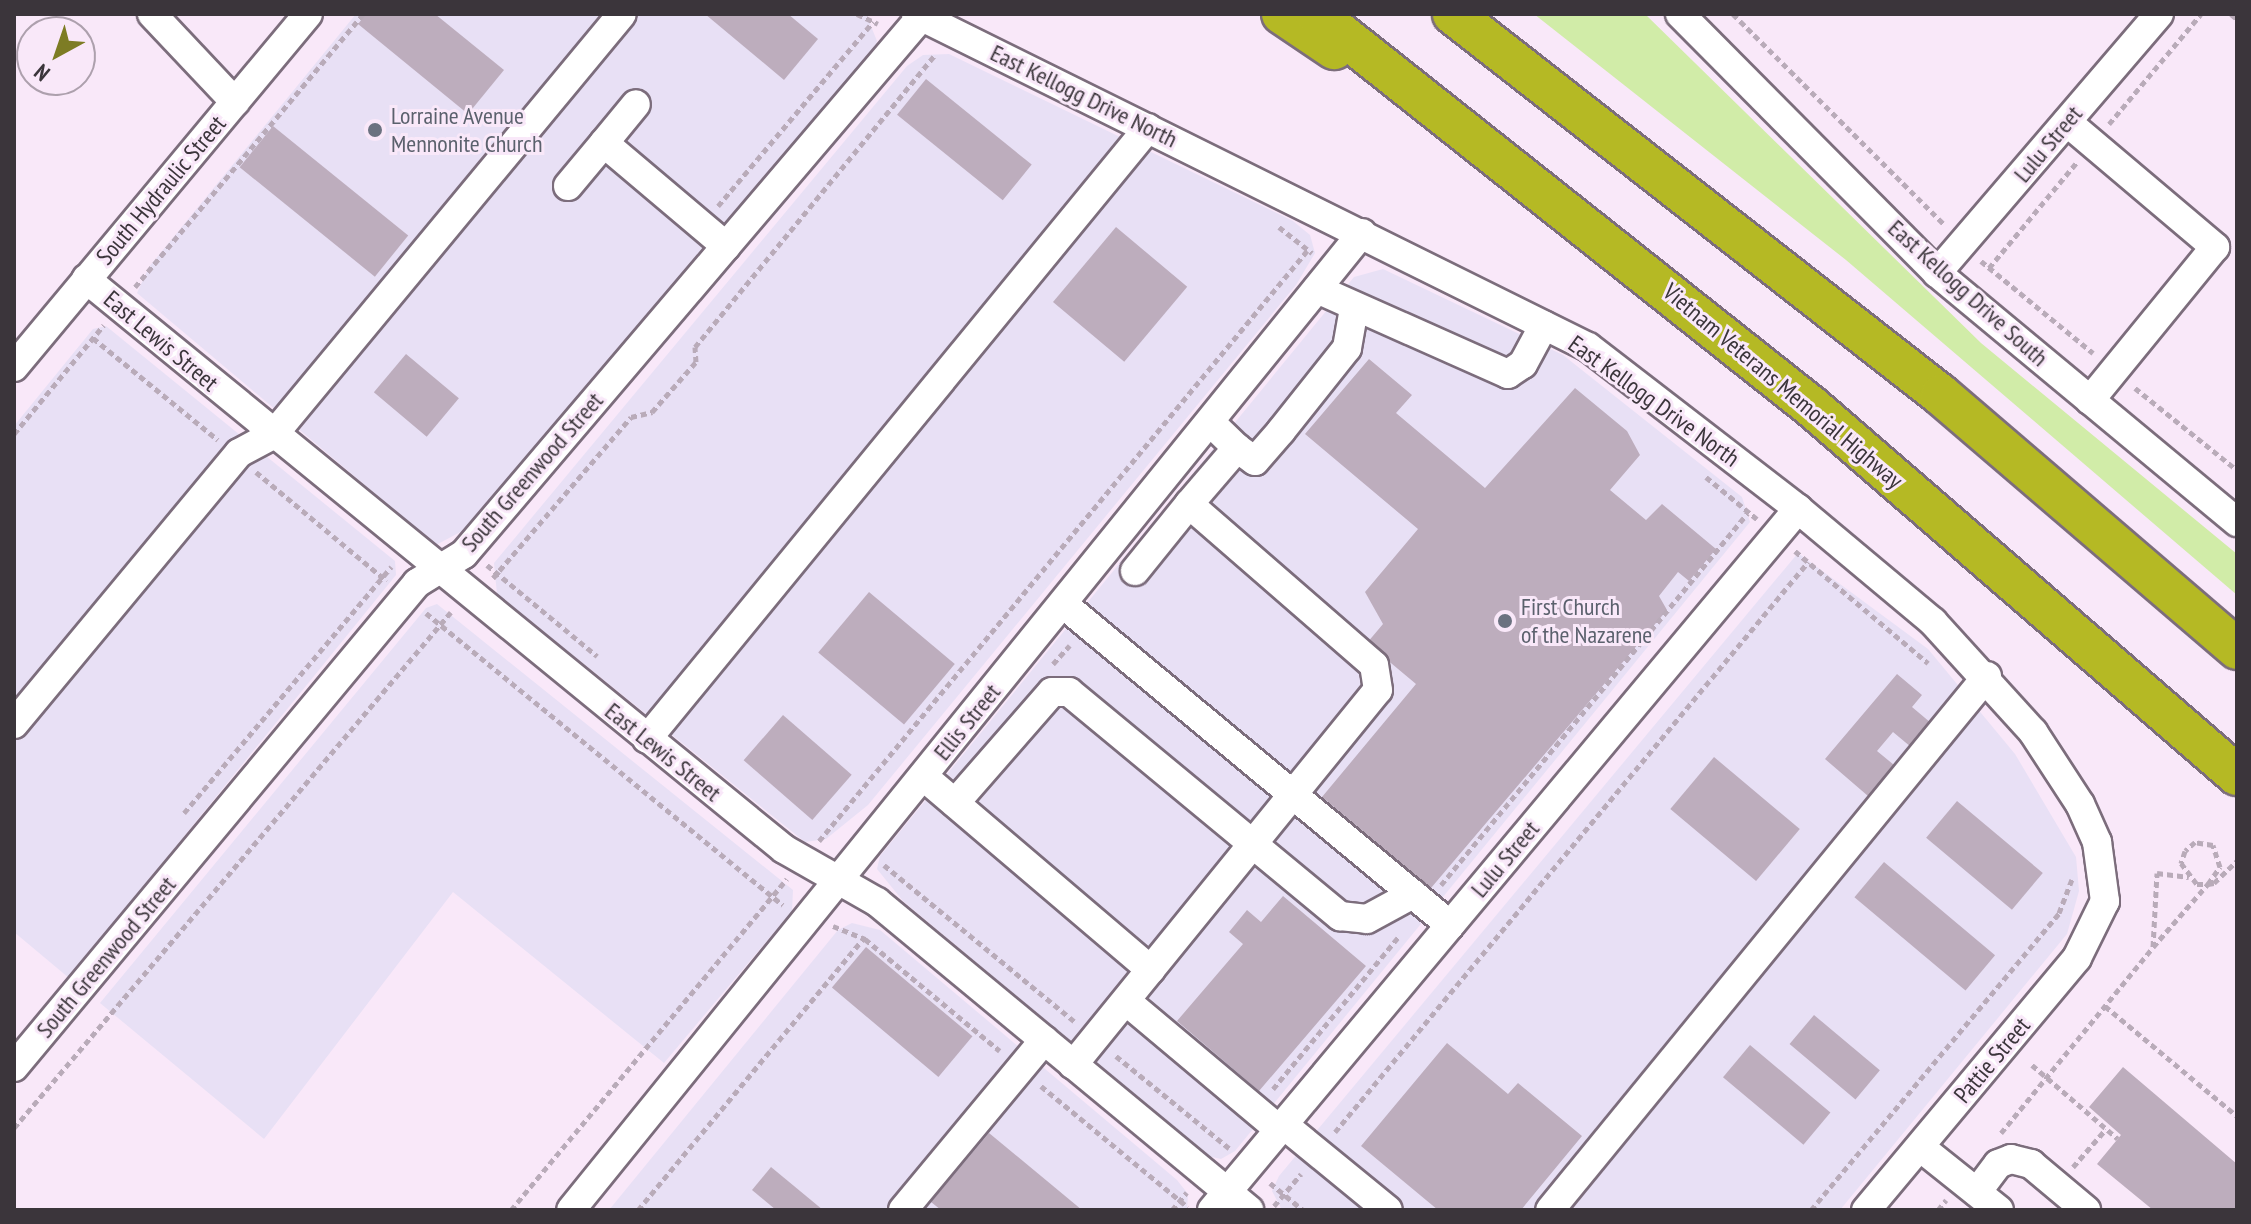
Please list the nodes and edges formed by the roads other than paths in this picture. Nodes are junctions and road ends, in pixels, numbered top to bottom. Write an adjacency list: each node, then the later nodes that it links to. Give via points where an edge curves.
1 (152, 14): 11 (street)
2 (308, 14): 11 (street, South Hydraulic Street)
3 (622, 14): 29 (street)
4 (1282, 14): 18 (highway)
5 (1316, 14): 18 (highway, Vietnam Veterans Memorial Highway)
6 (1453, 14): 16 (highway)
7 (1472, 14): 16 (highway)
8 (1680, 14): 21 (street, East Kellogg Drive South)
9 (2159, 14): 13 (street, Lulu Street)
10 (914, 23): 14 (street, East Kellogg Drive North); 20 (street, South Greenwood Street)
11 (235, 102): 22 (street, South Hydraulic Street)
12 (636, 104): 15 (street)
13 (2067, 122): 21 (street, Lulu Street); 27 (street, via 2215,247)
14 (1148, 128): 19 (street, East Kellogg Drive North); 40 (street)
15 (604, 143): 17 (street); 20 (street)
16 (1651, 167): 37 (highway, via 1941,395)
17 (568, 186)
18 (1565, 207): 41 (highway, Vietnam Veterans Memorial Highway, via 1812,407)
19 (1362, 233): 23 (street, Ellis Street); 25 (street, East Kellogg Drive North)
20 (726, 246): 34 (street, South Greenwood Street, via 464,554)
21 (1937, 273): 27 (street, East Kellogg Drive South)
22 (86, 279): 26 (street, South Hydraulic Street); 29 (street, East Lewis Street)
23 (1317, 289): 24 (street); 28 (street, Ellis Street)
24 (1354, 310): 25 (street, via 1508,374 1523,364); 30 (street, via 1347,348 1281,431 1255,461)
25 (1544, 325): 32 (street, East Kellogg Drive North, via 1588,347)
26 (14, 367)
27 (2090, 400): 33 (street, East Kellogg Drive South)
28 (1210, 422): 30 (street); 36 (street, Ellis Street)
29 (274, 434): 34 (street, East Lewis Street); 39 (street, via 249,443 237,456)
30 (1237, 448): 31 (street)
31 (1189, 504): 35 (street); 43 (street, via 1374,665 1378,690)
32 (1798, 509): 38 (street, East Kellogg Drive North); 49 (street, Lulu Street)
33 (2237, 522)
34 (438, 570): 40 (street, East Lewis Street); 54 (street, South Greenwood Street, via 406,596)
35 (1135, 571)
36 (1063, 604): 42 (street, Ellis Street); 43 (street)
37 (2237, 649)
38 (1987, 676): 48 (street, East Kellogg Drive North, via 2080,804 2097,842); 62 (street)
39 (14, 724)
40 (647, 739): 46 (street, East Lewis Street, via 803,860)
41 (2237, 775)
42 (923, 776): 44 (street); 46 (street, Ellis Street)
43 (1294, 797): 45 (street); 47 (street)
44 (955, 803): 45 (street, via 1052,692 1069,692); 50 (street)
45 (1253, 847): 47 (street, via 1340,916 1367,919); 50 (street)
46 (839, 881): 52 (street, East Lewis Street, via 877,902); 59 (street, Ellis Street)
47 (1419, 899): 49 (street)
48 (2105, 901): 56 (street, Pattie Street, via 2077,958)
49 (1450, 925): 55 (street, Lulu Street)
50 (1151, 970): 51 (street)
51 (1126, 1001): 53 (street); 55 (street)
52 (1044, 1040): 53 (street, East Lewis Street); 60 (street)
53 (1073, 1065): 58 (street, East Lewis Street, via 1203,1172)
54 (14, 1067)
55 (1282, 1127): 58 (street, Lulu Street); 61 (street)
56 (1920, 1147): 57 (street); 63 (street, Pattie Street)
57 (1969, 1186): 64 (street); 65 (street, via 2011,1159 2031,1164)
58 (1229, 1204)
59 (571, 1210)
60 (903, 1210)
61 (1388, 1210)
62 (1550, 1210)
63 (1866, 1210)
64 (1999, 1210)
65 (2086, 1210)

